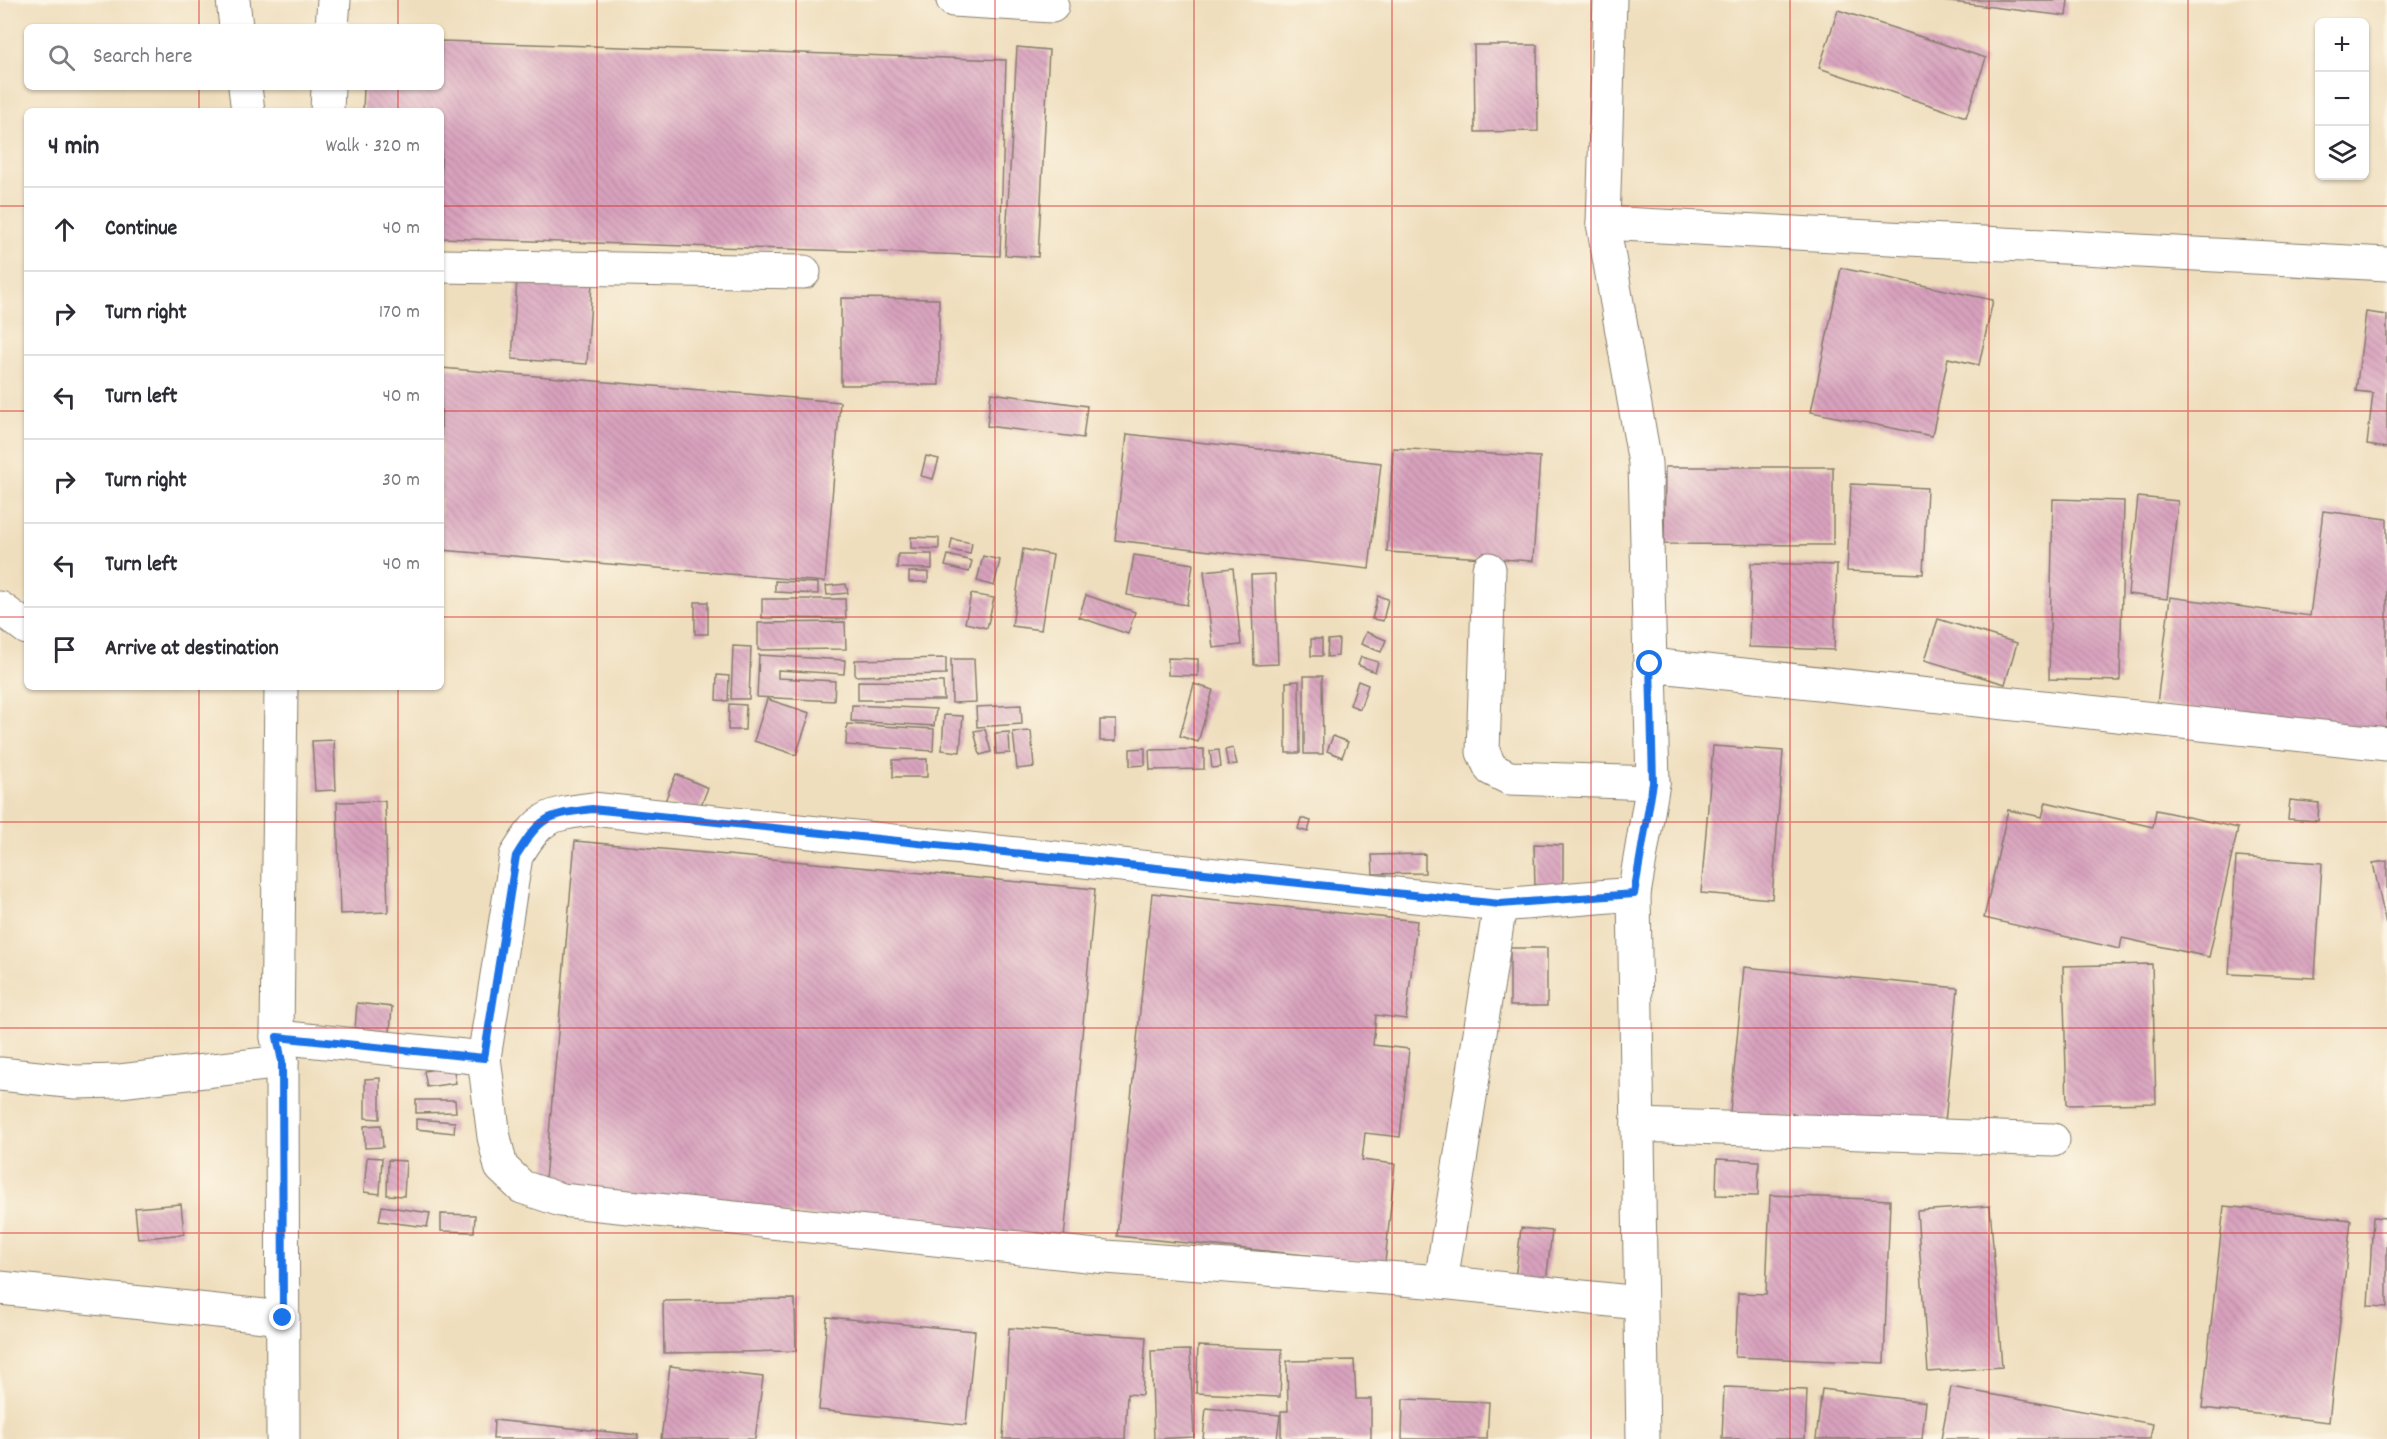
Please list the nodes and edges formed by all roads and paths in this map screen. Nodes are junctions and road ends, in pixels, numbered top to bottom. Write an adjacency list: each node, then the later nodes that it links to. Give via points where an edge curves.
1 (232, 0): 6 (street)
2 (334, 0): 7 (street)
3 (953, 0): 5 (street)
4 (1610, 0): 12 (street)
5 (1052, 6)
6 (236, 24)
7 (333, 24)
8 (244, 90): 10 (street)
9 (328, 90): 11 (street)
10 (248, 108)
11 (327, 108)
12 (1602, 223): 13 (street); 19 (street, via 1645,462)
13 (2387, 264)
14 (444, 266): 15 (street)
15 (804, 272)
16 (1489, 569): 22 (street, via 1483,752 1491,769 1509,778)
17 (0, 608): 18 (street)
18 (24, 626)
19 (1650, 664): 21 (street); 22 (street)
20 (281, 690): 25 (street)
21 (2387, 744)
22 (1653, 783): 23 (street)
23 (1634, 894): 24 (street); 28 (street)
24 (1500, 904): 26 (street, via 592,809 556,814 533,830 516,856); 30 (street)
25 (280, 1049): 26 (street); 27 (street, via 120,1081 76,1082); 33 (street)
26 (484, 1058): 30 (street, via 501,1167 522,1187 561,1200 1106,1257)
27 (0, 1074)
28 (1638, 1125): 29 (street); 32 (street)
29 (2053, 1140)
30 (1441, 1282): 32 (street)
31 (0, 1288): 33 (street)
32 (1639, 1303): 35 (street)
33 (283, 1318): 34 (street)
34 (283, 1439)
35 (1643, 1439)

